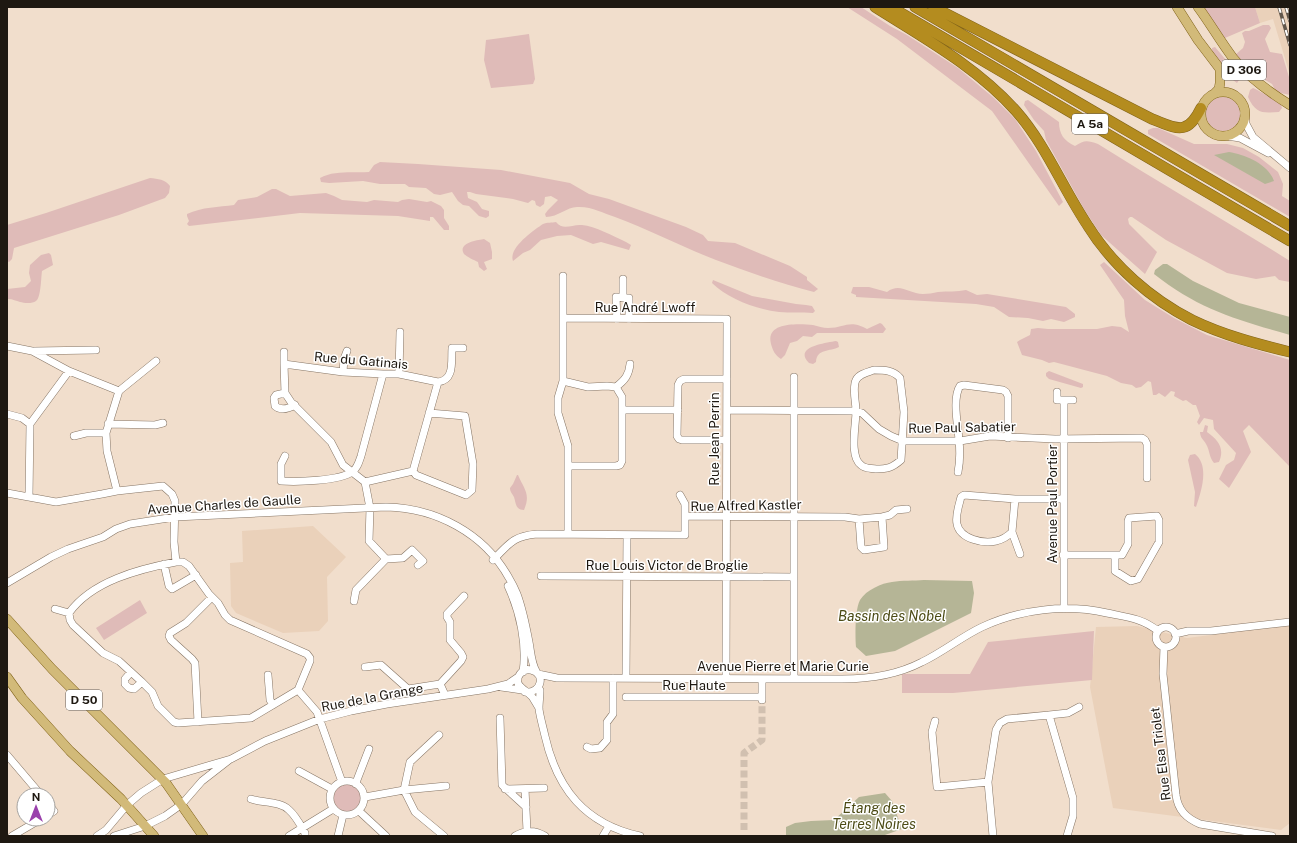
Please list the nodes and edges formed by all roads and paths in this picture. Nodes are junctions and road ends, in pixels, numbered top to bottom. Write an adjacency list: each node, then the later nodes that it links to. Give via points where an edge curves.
1 (875, 7): 33 (highway, via 957,60 985,81 1016,112 1046,154 1092,233 1115,262 1133,279 1170,307 1193,320 1218,331)
2 (891, 7): 17 (highway, A 5a)
3 (915, 7): 16 (highway, A 5a)
4 (934, 7): 11 (highway, via 1172,127 1186,127)
5 (1177, 7): 9 (main road, via 1220,69 1220,83)
6 (1193, 7): 8 (main road, D 306)
7 (1198, 7): 8 (main road, D 306)
8 (1208, 23): 10 (main road, D 306, via 1245,71)
9 (1214, 94): 11 (main road); 12 (main road, via 1221,92 1235,96 1244,108)
10 (1290, 105)
11 (1201, 108): 13 (main road, via 1205,128 1218,136)
12 (1244, 113): 13 (main road, via 1244,121 1240,128); 14 (street, via 1253,137)
13 (1227, 136): 14 (street, via 1240,138)
14 (1279, 159): 15 (street)
15 (1290, 168)
16 (1290, 226)
17 (1290, 241)
18 (563, 276): 21 (street)
19 (623, 279): 20 (street)
20 (623, 298): 22 (street, via 616,297); 23 (street, via 629,298)
21 (564, 318): 22 (street, Rue André Lwoff); 44 (street)
22 (617, 319): 23 (street, Rue André Lwoff)
23 (629, 319): 24 (street, Rue André Lwoff)
24 (727, 319): 43 (street, Rue Jean Perrin)
25 (400, 332): 41 (street)
26 (7, 346): 30 (street)
27 (463, 348): 45 (street, via 452,348 451,373 444,382)
28 (59, 350): 29 (street); 30 (street); 35 (street)
29 (96, 350)
30 (32, 351): 35 (street)
31 (347, 351): 39 (street)
32 (284, 352): 36 (street)
33 (1290, 352)
34 (156, 361): 47 (street)
35 (55, 363): 38 (street)
36 (284, 364): 39 (street, Rue du Gatinais); 49 (street)
37 (630, 364): 46 (street, via 629,373)
38 (69, 371): 47 (street); 61 (street)
39 (343, 372): 40 (street, Rue du Gatinais)
40 (383, 374): 41 (street, Rue du Gatinais); 73 (street, via 361,456)
41 (399, 374): 45 (street, Rue du Gatinais)
42 (794, 377): 56 (street)
43 (727, 379): 54 (street, via 680,381); 55 (street, Rue Jean Perrin)
44 (563, 381): 46 (street, via 588,387); 71 (street, via 558,398 558,413 568,446)
45 (438, 382): 58 (street)
46 (616, 387): 53 (street, via 622,397)
47 (119, 391): 62 (street)
48 (1057, 392): 50 (street, via 1057,400)
49 (284, 393): 52 (street); 52 (street, via 276,395 275,406 278,409 288,409)
50 (1064, 400): 51 (street); 66 (street, Avenue Paul Portier)
51 (1073, 400)
52 (295, 405): 73 (street, via 331,442 343,465)
53 (622, 410): 54 (street); 71 (street, via 620,465)
54 (678, 410): 67 (street, via 679,439)
55 (726, 410): 56 (street); 67 (street, Rue Jean Perrin)
56 (794, 411): 57 (street); 87 (street)
57 (856, 411): 68 (street, Rue Paul Sabatier, via 862,413 879,429); 68 (street, via 854,451 861,465 873,469 894,467 901,460); 68 (street, via 854,385 861,374 874,370 896,373 900,378 902,391)
58 (429, 413): 72 (street); 72 (street, via 465,416 473,464 472,490 466,495 416,475)
59 (7, 414): 61 (street, via 22,418)
60 (163, 423): 62 (street)
61 (30, 424): 80 (street)
62 (108, 424): 63 (street)
63 (106, 433): 64 (street); 77 (street, via 107,451)
64 (74, 436)
65 (1008, 438): 66 (street, Rue Paul Sabatier); 69 (street, Rue Paul Sabatier, via 990,436); 69 (street, via 1006,392 964,385 958,390 957,416)
66 (1064, 439): 75 (street, Rue Paul Sabatier, via 1142,438 1147,444); 81 (street, Avenue Paul Portier)
67 (726, 440): 86 (street, Rue Jean Perrin)
68 (903, 441): 69 (street, Rue Paul Sabatier)
69 (960, 441): 74 (street)
70 (284, 456): 73 (street, via 281,464 281,481 318,480 344,476)
71 (568, 466): 92 (street)
72 (412, 471): 76 (street)
73 (352, 472): 76 (street)
74 (958, 472)
75 (1147, 478)
76 (365, 482): 83 (street)
77 (117, 491): 80 (street, via 56,502); 89 (street, via 163,486 174,497)
78 (7, 494): 80 (street)
79 (680, 495): 85 (street, via 685,504)
80 (29, 497)
81 (1064, 499): 82 (street); 95 (street, Avenue Paul Portier)
82 (1015, 500): 91 (street); 91 (street, via 964,495 960,497 956,520 960,532 965,537 983,541 996,541 1009,536)
83 (370, 508): 89 (street, Avenue Charles de Gaulle); 97 (street, via 369,541); 98 (street, Avenue Charles de Gaulle, via 396,507 433,515 455,525)
84 (908, 510): 88 (street, Rue Alfred Kastler, via 896,510)
85 (685, 516): 86 (street, Rue Alfred Kastler); 93 (street, Rue Alfred Kastler, via 684,535)
86 (726, 516): 87 (street, Rue Alfred Kastler); 105 (street, Rue Jean Perrin)
87 (794, 516): 90 (street, Rue Alfred Kastler); 106 (street)
88 (882, 517): 90 (street, Rue Alfred Kastler); 90 (street, via 884,548 864,550 861,548)
89 (175, 518): 99 (street); 107 (street, Avenue Charles de Gaulle, via 124,526 51,557)
90 (859, 519)
91 (1012, 530): 94 (street)
92 (568, 534): 93 (street, Rue Alfred Kastler); 98 (street, Rue Alfred Kastler, via 525,535 514,539)
93 (627, 535): 104 (street)
94 (1020, 554)
95 (1063, 555): 96 (street); 112 (street, Avenue Paul Portier)
96 (1115, 555): 96 (street, via 1115,571 1131,581 1138,579 1159,542 1157,516 1129,518 1128,544 1122,555)
97 (386, 559): 101 (street, via 403,558 412,550 422,561); 110 (street, via 356,590)
98 (494, 559): 121 (street, Avenue Charles de Gaulle, via 503,566 517,594 531,659); 122 (street, Avenue Charles de Gaulle, via 512,594 518,613 524,653)
99 (176, 562): 100 (street); 102 (street, via 183,562)
100 (164, 564): 102 (street, via 172,589); 113 (street, via 143,568 93,591)
101 (418, 565)
102 (196, 575): 109 (street)
103 (541, 576): 104 (street, Rue Louis Victor de Broglie)
104 (627, 577): 105 (street, Rue Louis Victor de Broglie); 127 (street)
105 (726, 577): 106 (street, Rue Louis Victor de Broglie); 128 (street, Rue Jean Perrin)
106 (794, 578): 130 (street)
107 (7, 583)
108 (464, 596): 132 (street, via 447,617 450,622 450,640 463,657)
109 (212, 597): 135 (street, via 230,620 307,654 310,661); 146 (street, via 169,636 195,663)
110 (354, 600)
111 (55, 609): 113 (street)
112 (1064, 609): 116 (street, Avenue Pierre et Marie Curie, via 1101,612 1141,620); 130 (street, Avenue Pierre et Marie Curie, via 1028,612 997,621 922,662 888,675 858,679)
113 (69, 613): 120 (street, via 73,625 98,649 119,660)
114 (7, 619): 153 (main road, D 50, via 52,669)
115 (1290, 622): 117 (street)
116 (1158, 631): 117 (street, via 1166,627 1172,629); 118 (street, via 1157,641)
117 (1175, 634): 118 (street, via 1175,641)
118 (1164, 646): 177 (street, Rue Elsa Triolet, via 1163,674 1178,804 1185,815 1200,824)
119 (365, 666): 132 (street, via 381,665 408,689)
120 (131, 672): 131 (street); 131 (street, via 125,679 125,684 129,688 134,689)
121 (537, 672): 122 (street, via 529,669); 125 (street, Avenue Pierre et Marie Curie); 134 (street, via 541,680)
122 (520, 674): 133 (street, Rue de la Grange, via 508,684); 136 (street, via 518,684)
123 (268, 675): 139 (street, via 270,700)
124 (7, 677): 167 (main road, via 70,751)
125 (557, 678): 126 (street, Avenue Pierre et Marie Curie); 134 (street, Avenue Pierre et Marie Curie)
126 (613, 678): 127 (street, Avenue Pierre et Marie Curie); 148 (street, via 613,714 607,722 607,740 600,748)
127 (626, 678): 128 (street, Avenue Pierre et Marie Curie)
128 (726, 679): 129 (street, Avenue Pierre et Marie Curie)
129 (762, 679): 130 (street, Avenue Pierre et Marie Curie); 138 (street, Rue Haute, via 762,699)
130 (794, 679)
131 (142, 682): 146 (street, via 152,692 158,706 174,722)
132 (440, 684): 137 (street)
133 (501, 686): 136 (street, Rue de la Grange); 137 (street, Rue de la Grange)
134 (538, 687): 136 (street, via 532,692); 140 (street)
135 (298, 690): 139 (street); 144 (street)
136 (524, 691): 140 (street, via 533,698)
137 (445, 696): 144 (street, Rue de la Grange, via 387,704)
138 (626, 698)
139 (273, 705): 146 (street, via 252,718)
140 (539, 708): 173 (street, via 550,756 563,785 580,805)
141 (1079, 708): 142 (street, via 1068,713)
142 (1049, 715): 155 (street, via 1007,719 1000,723 996,730); 193 (street, via 1073,798 1074,816)
143 (500, 718): 159 (street)
144 (320, 719): 151 (street, Rue de la Grange, via 281,734); 154 (street)
145 (935, 721): 155 (street, via 932,732 937,787)
146 (198, 722)
147 (439, 735): 163 (street, via 410,762)
148 (587, 747)
149 (369, 749): 156 (street)
150 (7, 755): 158 (street)
151 (231, 759): 153 (street, Rue de la Grange); 166 (street, Rue de la Grange, via 202,781)
152 (299, 771): 162 (street)
153 (163, 779): 166 (main road); 167 (street, Rue de la Grange)
154 (342, 782): 156 (street); 162 (street)
155 (988, 782): 192 (street)
156 (356, 784): 164 (street)
157 (446, 786): 163 (street)
158 (34, 787)
159 (504, 787): 160 (street); 168 (street)
160 (525, 788): 161 (street); 168 (street)
161 (544, 788)
162 (332, 789): 169 (street, via 330,799)
163 (404, 790): 164 (street); 187 (street, via 415,812)
164 (364, 797): 170 (street)
165 (250, 799): 175 (street, via 286,807)
166 (182, 804): 172 (street, Rue de la Grange); 182 (main road)
167 (126, 805): 172 (main road); 179 (street, Rue de la Grange, via 106,830)
168 (526, 807): 176 (street)
169 (333, 808): 171 (street); 175 (street)
170 (359, 811): 171 (street, via 353,815); 186 (street)
171 (343, 815): 185 (street)
172 (145, 826): 180 (street, Rue de la Grange); 181 (main road)
173 (609, 826): 190 (street); 191 (street)
174 (27, 827): 178 (street)
175 (302, 827): 183 (street); 184 (street)
176 (527, 831): 188 (street); 189 (street)
177 (1235, 833): 194 (street, Rue Elsa Triolet)
178 (12, 836)
179 (97, 836)
180 (114, 836)
181 (154, 836)
182 (203, 836)
183 (289, 836)
184 (305, 836)
185 (338, 836)
186 (386, 836)
187 (444, 836)
188 (515, 836)
189 (545, 836)
190 (603, 836)
191 (640, 836)
192 (993, 836)
193 (1067, 836)
194 (1272, 836)

